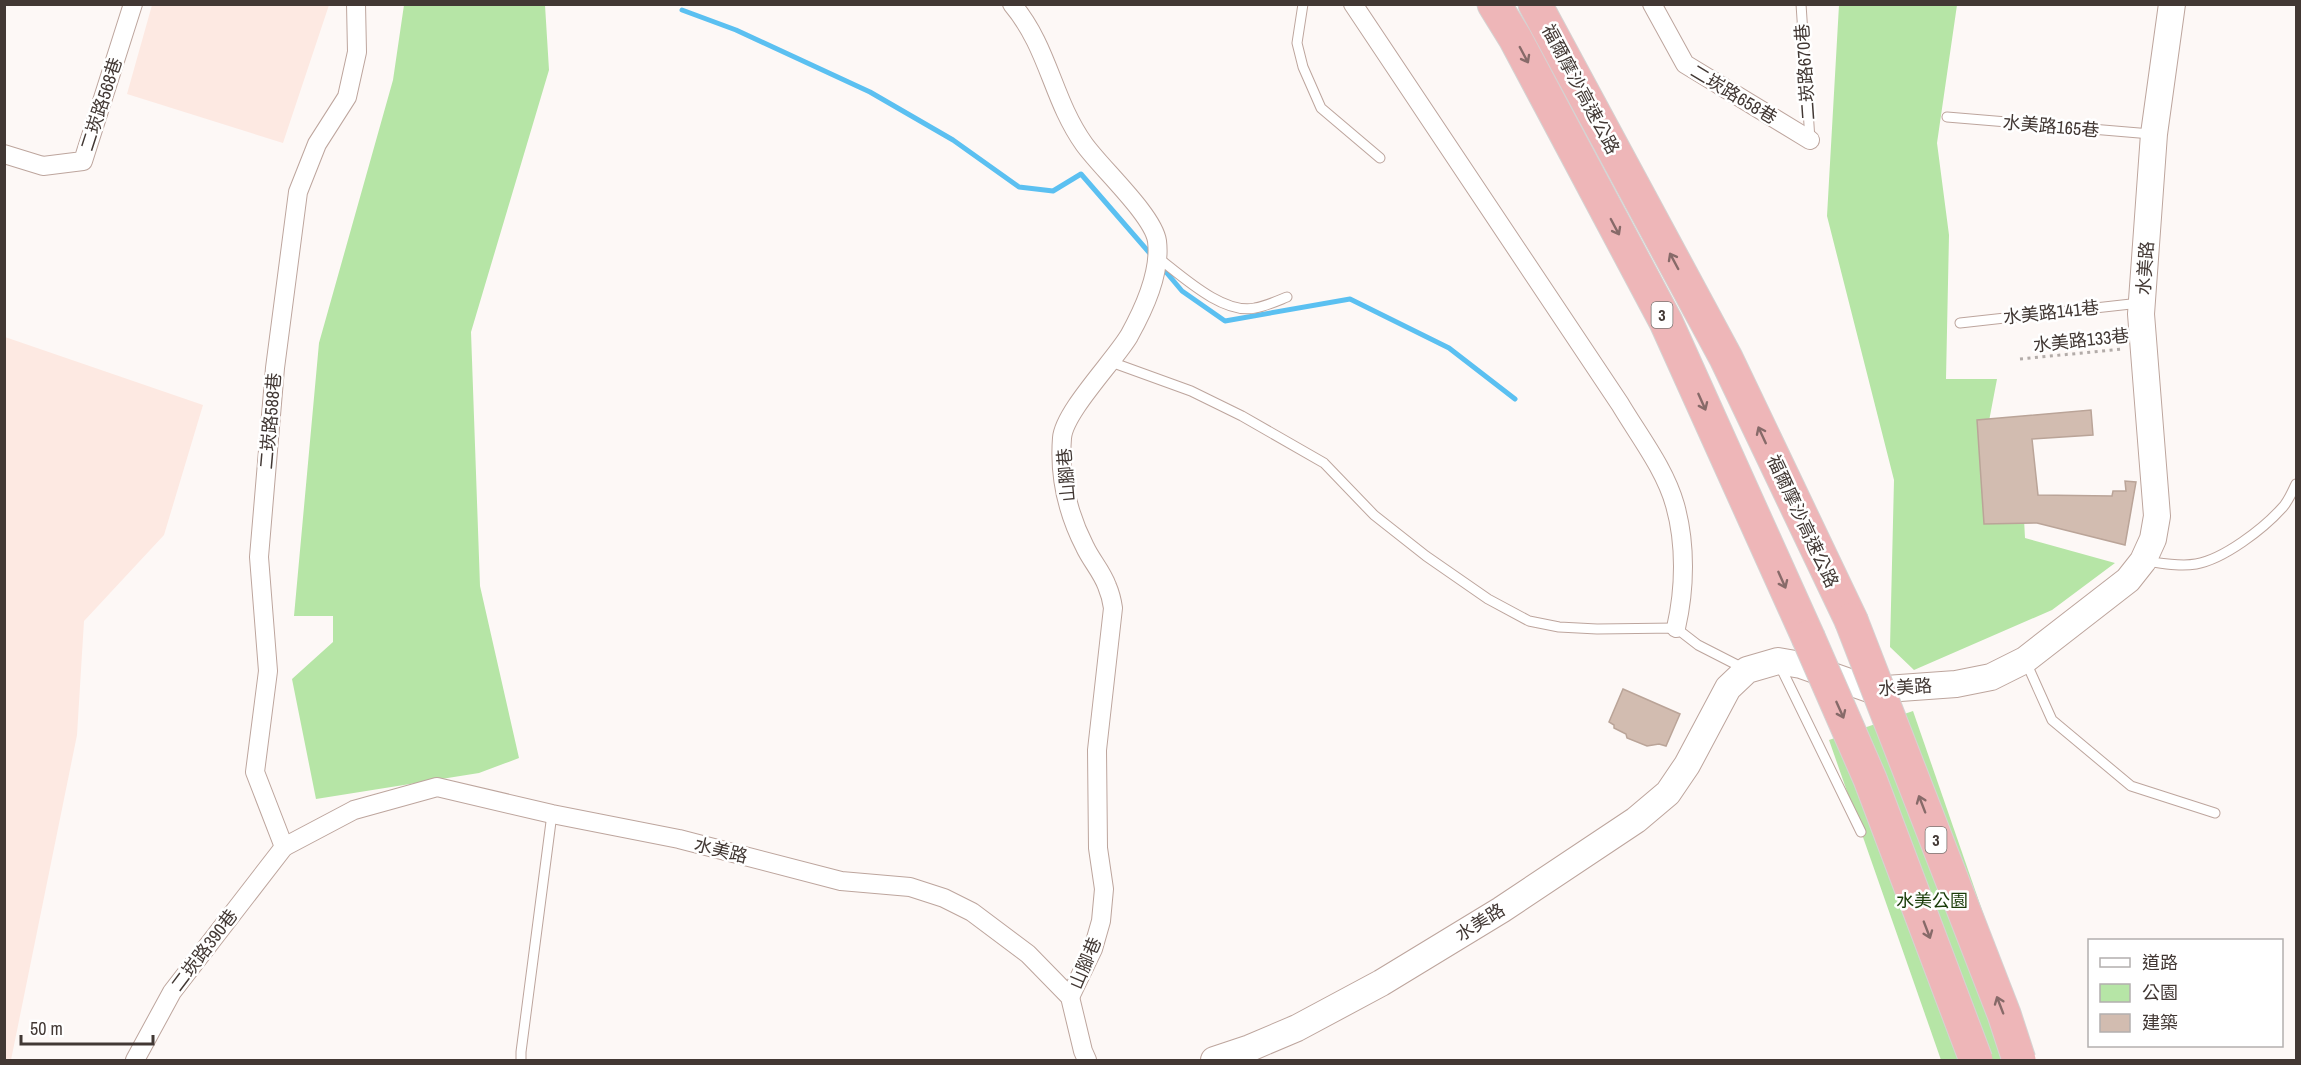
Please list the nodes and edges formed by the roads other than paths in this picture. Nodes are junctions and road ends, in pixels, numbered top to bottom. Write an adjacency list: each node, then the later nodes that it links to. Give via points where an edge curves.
1 (133, 4): 14 (street, 二崁路568巷, via 83,161 43,166)
2 (356, 4): 30 (street, 二崁路588巷, via 357,52 347,97 317,144 298,192 274,380 259,557 268,671 255,772)
3 (1011, 4): 16 (street, 山腳巷, via 1044,55 1072,128 1151,227)
4 (1303, 4): 15 (lane, via 1297,43 1303,67 1322,108)
5 (1353, 4): 23 (street, via 1660,470 1675,504 1683,551 1682,604)
6 (1494, 4): 36 (highway, 福爾摩沙高速公路 / 3, one-way to 36, bridge, via 1666,322 1870,779)
7 (1535, 4): 37 (highway, 福爾摩沙高速公路 / 3, one-way to 7, bridge, via 1851,620 1726,358)
8 (1652, 4): 13 (street, 二崁路658巷, via 1685,64)
9 (1801, 4): 13 (lane, 二崁路670巷)
10 (2172, 4): 12 (street, 水美路)
11 (1947, 117): 12 (lane, 水美路165巷)
12 (2154, 135): 18 (street, 水美路)
13 (1810, 140)
14 (4, 154)
15 (1380, 158)
16 (1157, 257): 17 (lane, via 1235,309 1254,309); 20 (street, 山腳巷, via 1146,300)
17 (1287, 297)
18 (2142, 302): 19 (lane, 水美路141巷); 22 (street, 水美路, via 2157,516)
19 (1960, 323)
20 (1111, 362): 23 (lane, via 1191,391 1324,463 1374,515 1426,556 1488,599 1529,621 1597,629); 31 (street, 山腳巷, via 1077,405 1062,434 1067,506 1107,585 1113,608 1097,750 1098,848 1104,888 1101,921 1093,949)
21 (2296, 484): 22 (lane, via 2284,507 2224,554 2197,564)
22 (2144, 561): 24 (street, 水美路, via 2128,580)
23 (1676, 628): 26 (lane, via 1698,645)
24 (2025, 660): 25 (street, 水美路, via 1991,676 1956,684 1872,690); 27 (lane, via 2052,720 2131,786)
25 (1778, 661): 26 (street, 水美路); 29 (lane)
26 (1747, 670): 35 (street, 水美路, via 1728,688 1668,793 1636,820 1501,910 1381,983 1297,1028)
27 (2215, 813)
28 (552, 814): 30 (street, 水美路, via 437,787 354,810); 31 (street, 水美路, via 679,839 841,881 910,887 944,898 972,912 1028,954); 33 (lane)
29 (1861, 832)
30 (284, 847): 32 (street, 二崁路390巷, via 172,992)
31 (1070, 997): 34 (street)
32 (135, 1060)
33 (521, 1060)
34 (1087, 1060)
35 (1214, 1060)
36 (1977, 1060)
37 (2019, 1060)

